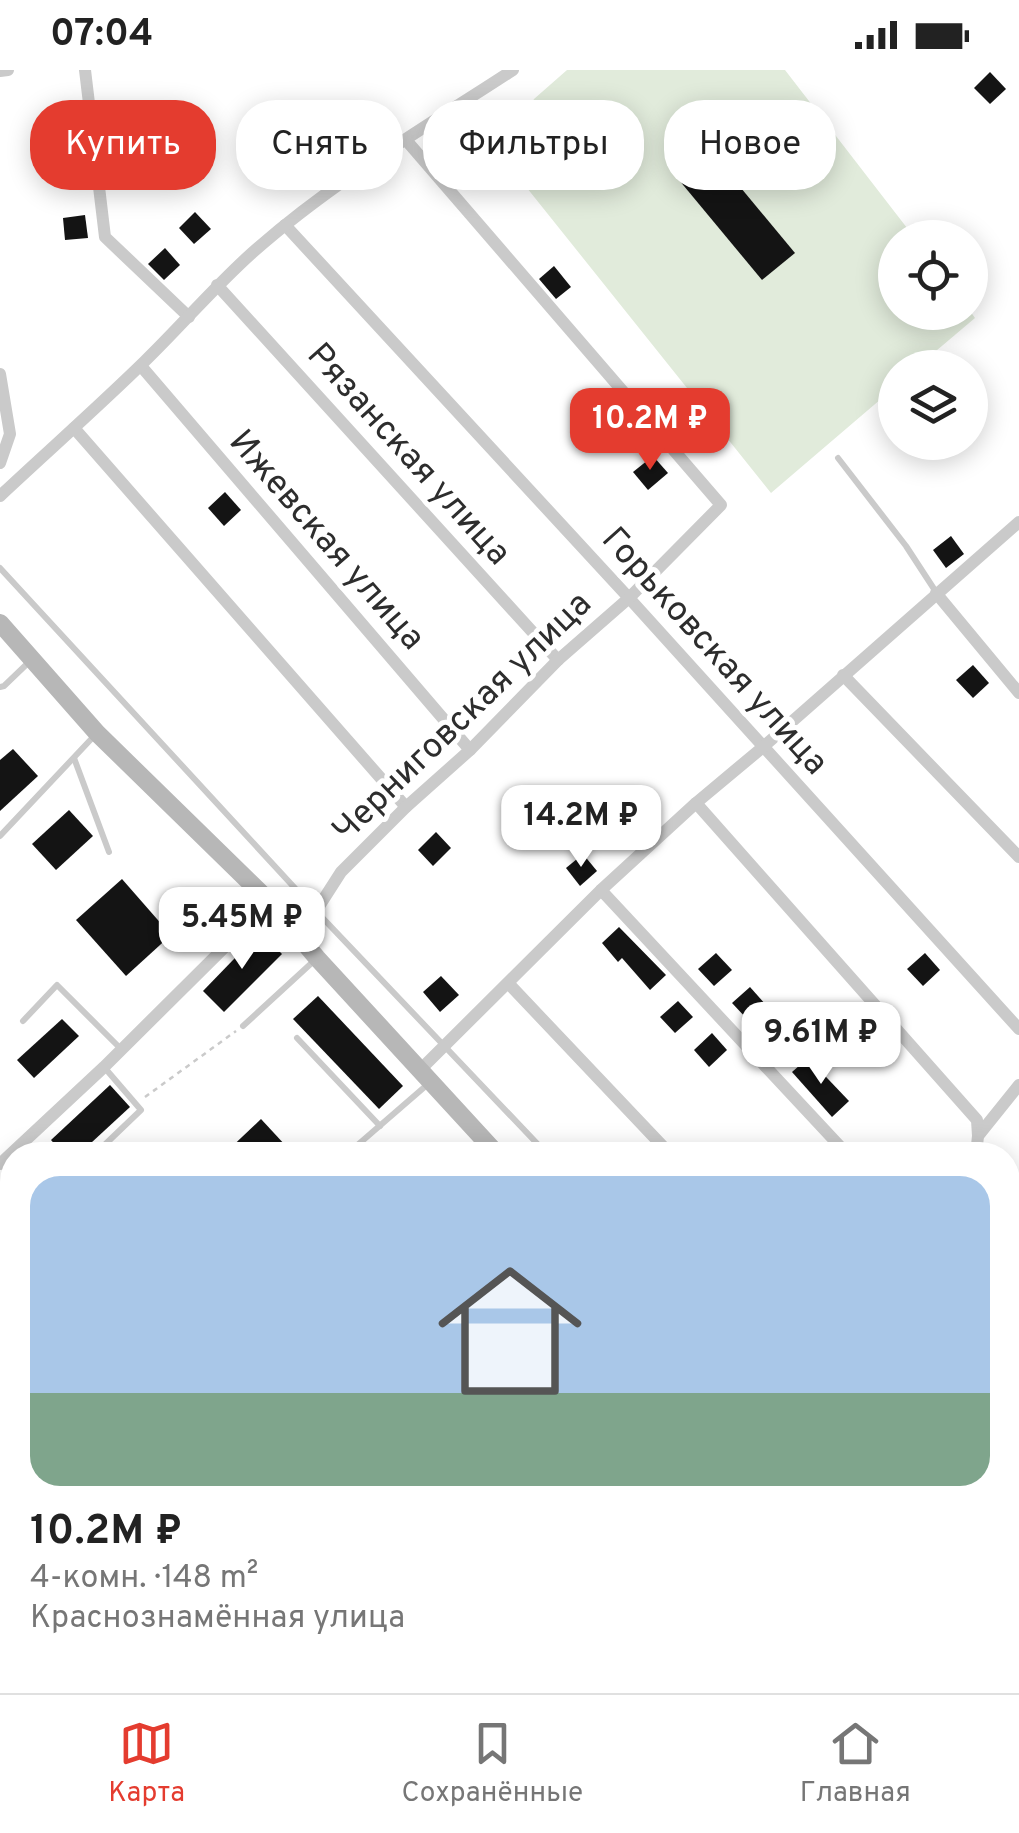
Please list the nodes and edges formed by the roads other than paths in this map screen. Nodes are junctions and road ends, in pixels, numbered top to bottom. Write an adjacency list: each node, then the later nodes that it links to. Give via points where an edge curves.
1 (8, 70): 4 (street)
2 (85, 70): 8 (street, via 105,237)
3 (513, 70): 5 (street)
4 (0, 71)
5 (406, 140): 6 (street); 18 (street, Черниговская улица, via 721,506)
6 (285, 226): 7 (street); 18 (street, Горьковская улица)
7 (218, 286): 8 (street); 21 (street, Рязанская улица)
8 (189, 318): 9 (street)
9 (141, 366): 11 (street); 27 (street, Ижевская улица)
10 (0, 374): 13 (street, via 10,434)
11 (74, 428): 14 (street); 30 (street)
12 (838, 458): 17 (lane)
13 (0, 463)
14 (0, 496)
15 (1019, 522): 17 (street)
16 (0, 568): 36 (lane)
17 (936, 592): 22 (street); 24 (street)
18 (629, 598): 21 (street, Черниговская улица); 26 (street, Горьковская улица)
19 (0, 622): 20 (main road)
20 (31, 660): 23 (lane); 25 (main road)
21 (558, 660): 27 (street, Черниговская улица)
22 (844, 676): 26 (street); 33 (street)
23 (0, 687)
24 (1019, 692)
25 (97, 733): 28 (lane); 35 (main road)
26 (763, 747): 29 (street); 42 (street, Горьковская улица)
27 (470, 750): 30 (street, Черниговская улица)
28 (74, 758): 31 (lane); 32 (lane)
29 (696, 803): 34 (street); 50 (street, via 977,1120)
30 (406, 807): 36 (street, Черниговская улица, via 341,872)
31 (0, 836)
32 (109, 852)
33 (1019, 858)
34 (601, 890): 39 (street); 57 (street)
35 (270, 902): 37 (main road); 45 (street)
36 (316, 911): 37 (street, Черниговская улица); 44 (lane)
37 (304, 942): 38 (main road)
38 (317, 958): 41 (lane); 47 (main road)
39 (508, 983): 44 (street); 56 (street)
40 (23, 1021): 45 (lane, via 58,985)
41 (244, 1026)
42 (1019, 1029)
43 (296, 1038): 49 (lane)
44 (445, 1045): 47 (street); 55 (lane)
45 (122, 1050): 46 (street)
46 (104, 1067): 51 (street); 52 (lane, via 142,1110)
47 (426, 1075): 49 (lane); 54 (main road)
48 (1019, 1085): 50 (street)
49 (380, 1126): 53 (lane)
50 (978, 1136): 58 (street)
51 (32, 1142)
52 (108, 1142)
53 (361, 1142)
54 (486, 1142)
55 (536, 1142)
56 (658, 1142)
57 (836, 1142)
58 (977, 1142)

